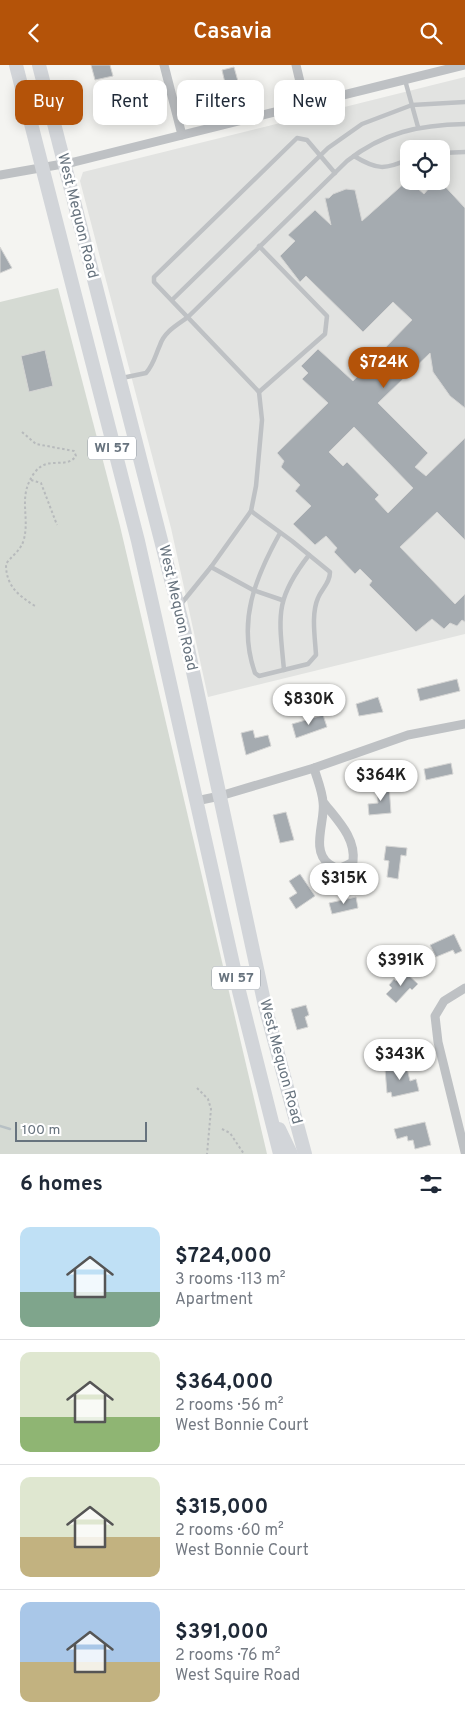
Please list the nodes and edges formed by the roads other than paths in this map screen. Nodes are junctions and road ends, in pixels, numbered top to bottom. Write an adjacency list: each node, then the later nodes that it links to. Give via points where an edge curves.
1 (16, 65): 21 (main road, West Mequon Road / WI 57)
2 (39, 65): 19 (main road, West Mequon Road / WI 57)
3 (164, 65): 14 (street)
4 (296, 65): 6 (street)
5 (464, 65): 7 (street)
6 (300, 80)
7 (404, 80): 8 (street); 10 (lane)
8 (345, 94)
9 (465, 103): 10 (lane)
10 (412, 105): 13 (lane); 17 (lane, via 362,124)
11 (274, 111): 14 (street)
12 (465, 124): 13 (lane)
13 (418, 127): 18 (lane, via 384,138)
14 (182, 135): 19 (street)
15 (465, 152): 16 (lane)
16 (450, 153)
17 (320, 155): 22 (lane); 25 (lane); 25 (lane, via 307,140 297,138 154,277 154,282)
18 (354, 156): 20 (lane, via 387,169); 22 (lane)
19 (64, 163): 21 (street); 27 (main road, West Mequon Road / WI 57)
20 (400, 163)
21 (43, 168): 23 (street); 40 (main road, West Mequon Road / WI 57, via 138,541)
22 (335, 173): 24 (lane)
23 (0, 175)
24 (260, 246): 26 (lane); 28 (lane, via 327,316 327,327 325,334)
25 (172, 300): 26 (lane)
26 (188, 317): 27 (lane, via 171,329 160,343 156,359 146,373); 28 (lane)
27 (120, 378): 35 (main road, West Mequon Road / WI 57)
28 (258, 393): 29 (lane, via 262,420)
29 (251, 511): 30 (lane); 32 (lane)
30 (280, 533): 31 (lane); 33 (lane)
31 (309, 555): 34 (lane, via 296,571); 36 (lane, via 330,572 315,613 316,655 308,664)
32 (211, 567): 33 (lane); 35 (lane)
33 (253, 590): 34 (lane); 36 (lane, via 248,631 249,657 255,673 259,676)
34 (282, 600): 36 (lane, via 280,622)
35 (178, 606): 39 (main road, West Mequon Road / WI 57)
36 (284, 670)
37 (465, 724): 38 (street, via 408,735)
38 (314, 768): 39 (street); 41 (street)
39 (220, 796): 40 (street); 47 (main road, West Mequon Road / WI 57, via 265,1006)
40 (196, 801): 43 (main road, West Mequon Road / WI 57)
41 (324, 803): 41 (street, via 349,837 354,851 353,862 343,868 333,868 324,861 320,833)
42 (465, 989): 44 (street, via 444,1001 435,1016)
43 (270, 1116): 45 (main road, West Mequon Road / WI 57); 46 (main road, via 284,1136)
44 (465, 1152)
45 (280, 1154)
46 (291, 1154)
47 (305, 1154)

